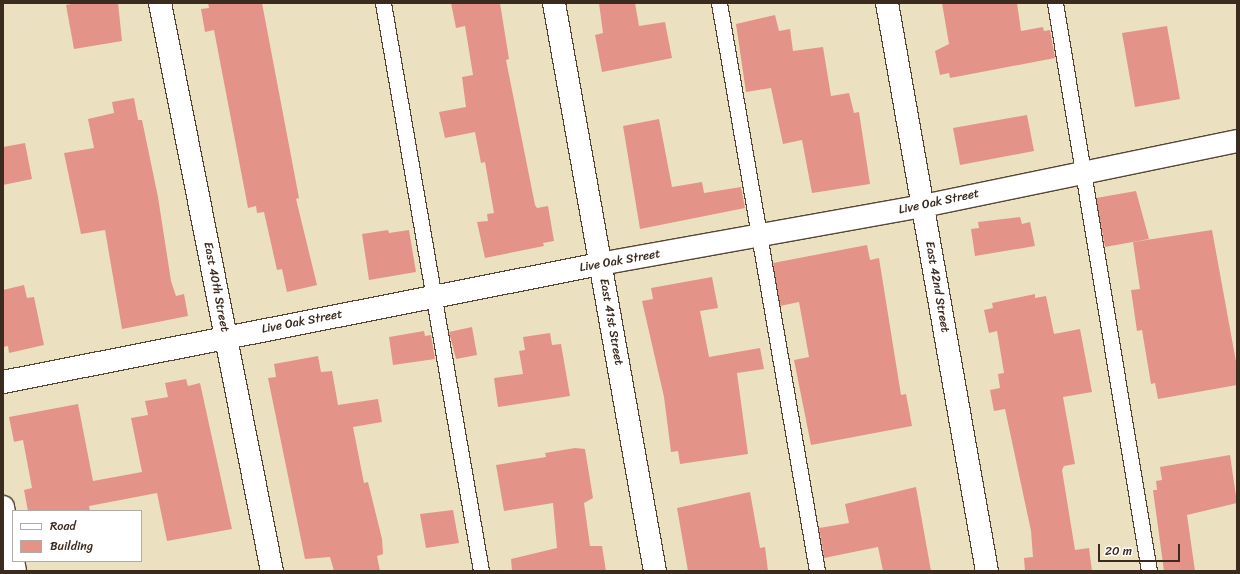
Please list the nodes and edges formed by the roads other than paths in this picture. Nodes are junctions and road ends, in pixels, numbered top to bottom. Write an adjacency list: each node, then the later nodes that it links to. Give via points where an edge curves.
1 (160, 3): 13 (street, East 40th Street)
2 (383, 3): 12 (lane)
3 (554, 3): 11 (street, East 41st Street)
4 (719, 3): 10 (lane)
5 (887, 3): 9 (street, East 42nd Street)
6 (1054, 3): 8 (lane)
7 (1237, 141): 8 (street, Live Oak Street)
8 (1082, 172): 9 (street, Live Oak Street); 22 (lane)
9 (923, 206): 10 (street, Live Oak Street); 21 (street, East 42nd Street)
10 (758, 236): 11 (street, Live Oak Street); 20 (lane)
11 (600, 264): 12 (street, Live Oak Street); 19 (street, East 41st Street)
12 (431, 297): 13 (street, Live Oak Street); 18 (lane)
13 (226, 337): 14 (street, Live Oak Street); 17 (street, East 40th Street)
14 (3, 382)
15 (3, 507): 16 (street)
16 (12, 555)
17 (272, 571)
18 (481, 571)
19 (655, 571)
20 (816, 571)
21 (987, 571)
22 (1149, 571)

